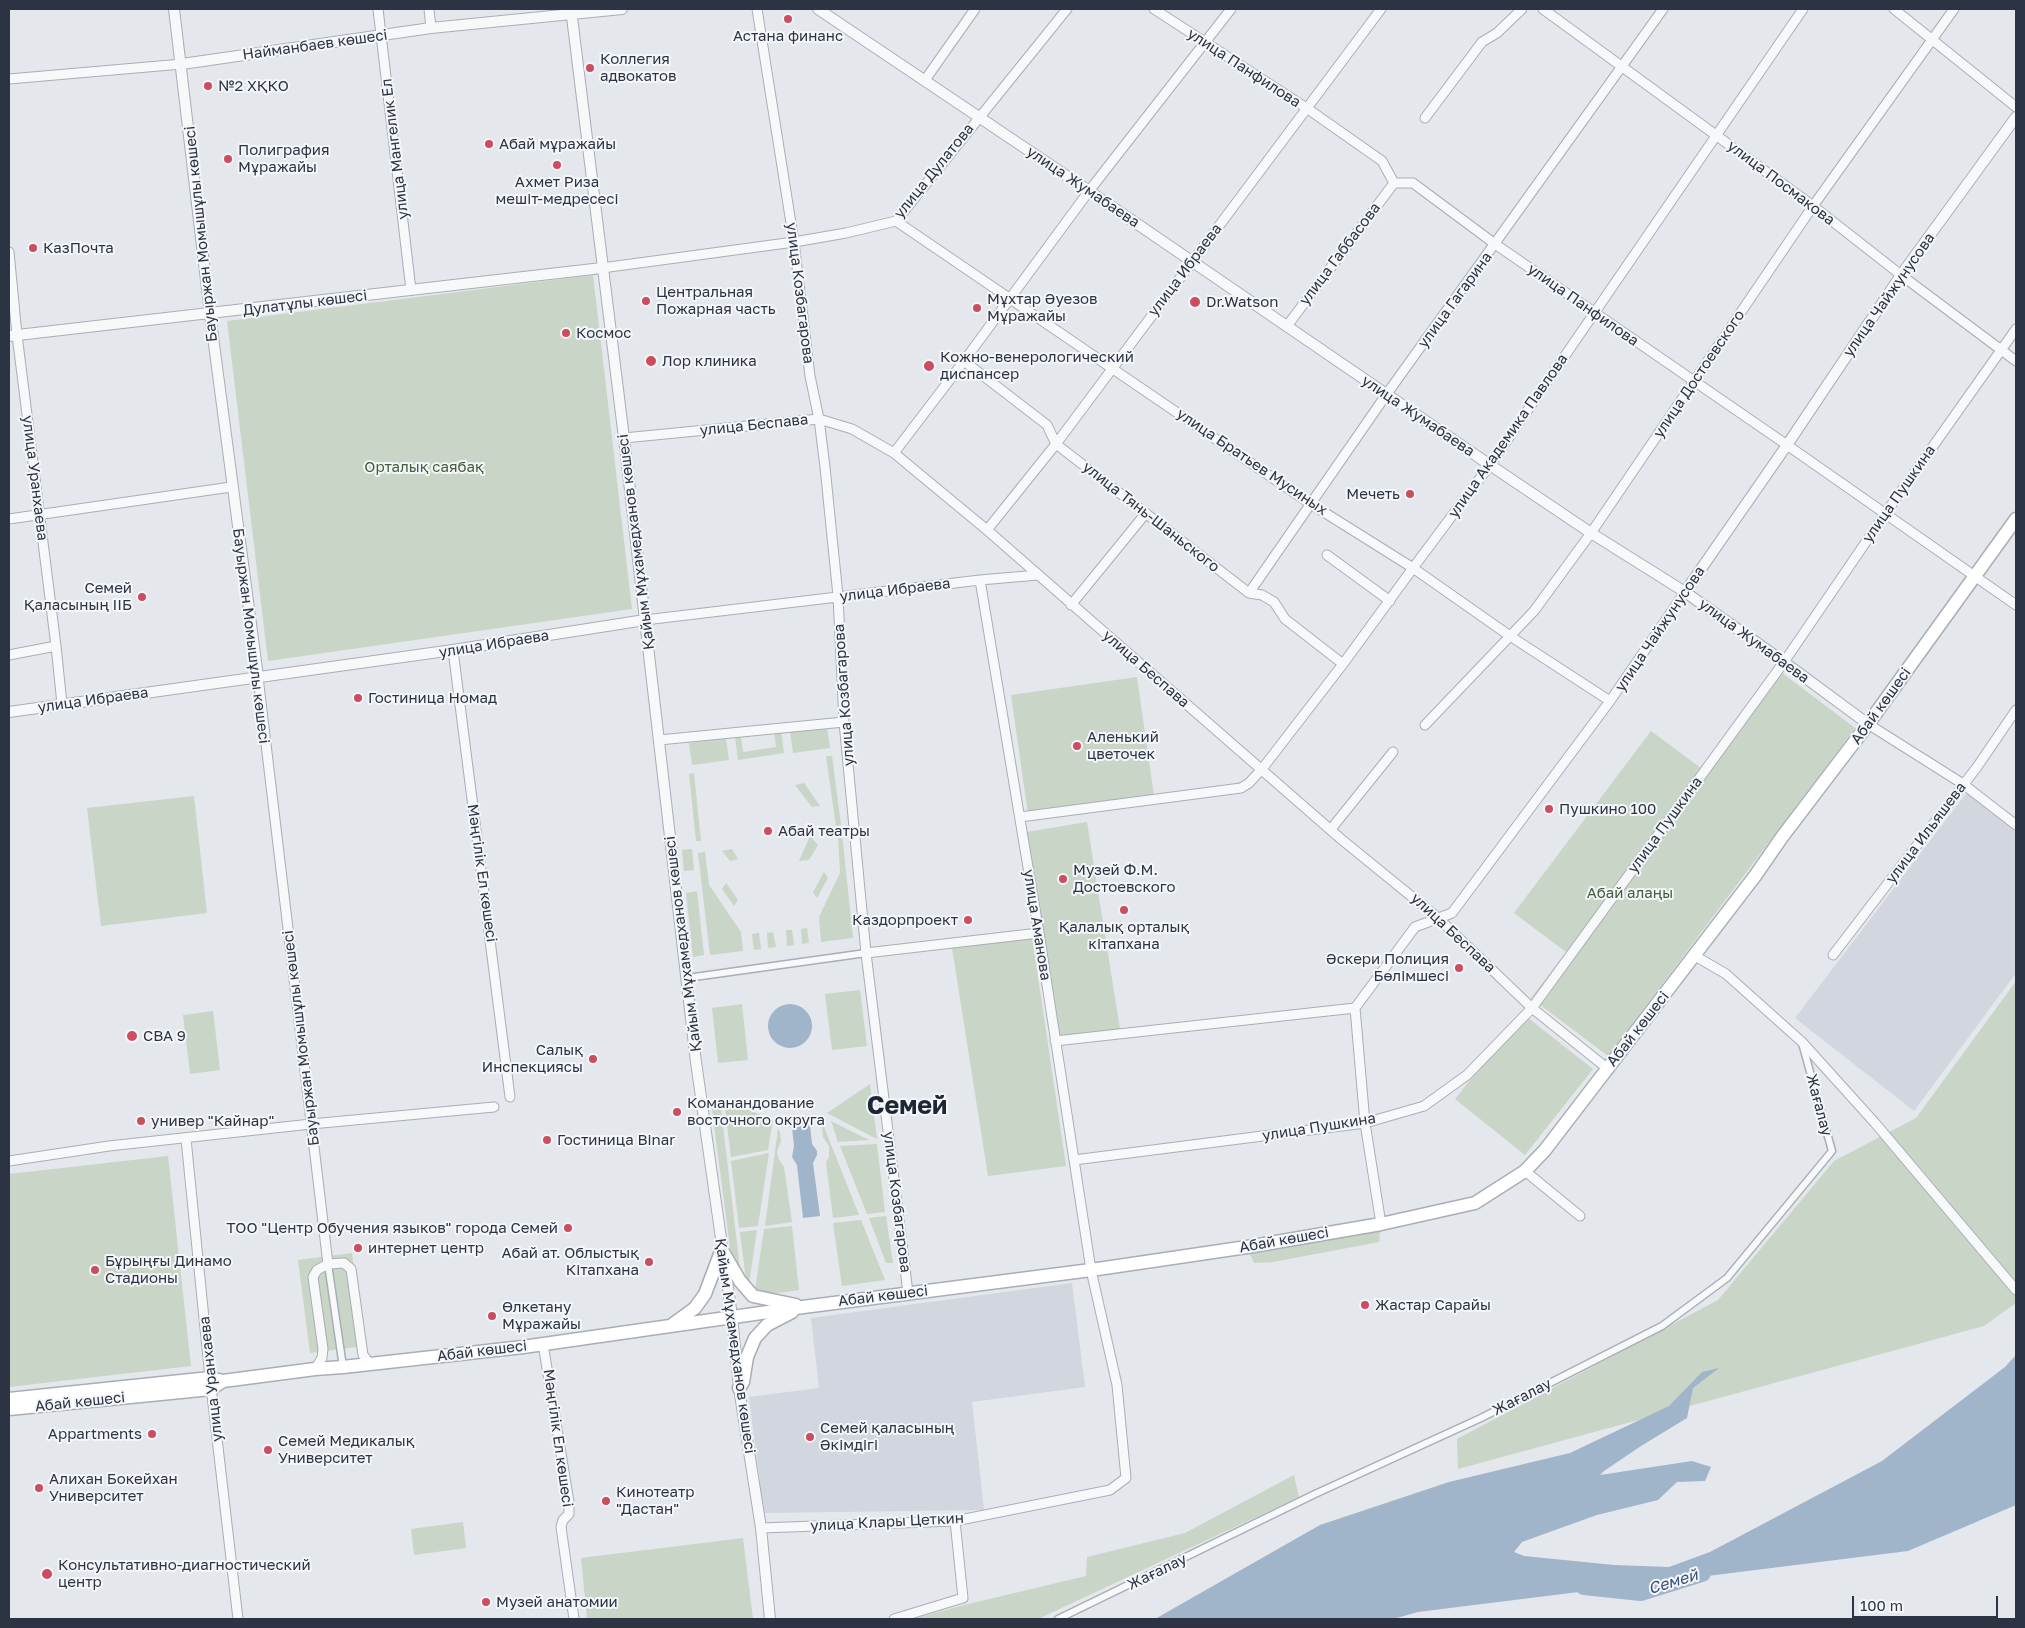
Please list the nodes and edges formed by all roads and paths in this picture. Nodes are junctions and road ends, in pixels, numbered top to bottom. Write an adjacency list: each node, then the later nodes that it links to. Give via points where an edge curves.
1 (174, 9): 23 (street, Бауыржан Момышұлы көшесі)
2 (378, 9): 20 (street, улица Мангелик Ел)
3 (429, 9): 19 (street)
4 (622, 9): 18 (street, Найманбаев көшесі)
5 (757, 9): 37 (street, улица Козбагарова)
6 (818, 9): 26 (street, улица Жумабаева)
7 (975, 9): 26 (street)
8 (1067, 9): 29 (street, улица Дулатова)
9 (1154, 9): 22 (street, улица Панфилова)
10 (1231, 9): 22 (street)
11 (1381, 9): 28 (street, улица Ибраева)
12 (1522, 9): 31 (street, via 1497,33 1482,42)
13 (1543, 9): 24 (street, улица Посмакова)
14 (1663, 9): 24 (street, улица Гагарина)
15 (1803, 9): 32 (street, улица Академика Павлова)
16 (1894, 9): 21 (street)
17 (1954, 9): 21 (street, улица Достоевского)
18 (571, 11): 19 (street, Найманбаев көшесі); 41 (street, Қайым Мұхамедханов көшесі)
19 (431, 28): 20 (street, Найманбаев көшесі)
20 (382, 36): 23 (street, Найманбаев көшесі); 43 (street, улица Мангелик Ел)
21 (1933, 38): 27 (street); 35 (street, улица Достоевского)
22 (1205, 43): 28 (street, улица Панфилова); 34 (street)
23 (182, 64): 25 (street, Найманбаев көшесі); 46 (street, Бауыржан Момышұлы көшесі)
24 (1621, 67): 32 (street, улица Посмакова); 38 (street, улица Гагарина)
25 (9, 79)
26 (925, 80): 29 (street, улица Жумабаева)
27 (2016, 107)
28 (1308, 109): 33 (street, улица Панфилова, via 1382,161); 40 (street, улица Ибраева)
29 (979, 116): 34 (street, улица Жумабаева); 36 (street, улица Дулатова)
30 (2016, 117): 42 (street, улица Чайжунусова)
31 (1425, 118)
32 (1716, 135): 35 (street, улица Посмакова); 45 (street, улица Академика Павлова)
33 (1394, 183): 38 (street, улица Панфилова, via 1413,183); 47 (street, улица Габбасова)
34 (1089, 191): 40 (street, улица Жумабаева); 44 (street)
35 (1814, 206): 42 (street, улица Посмакова); 54 (street, улица Достоевского)
36 (896, 221): 37 (street, улица Дулатова, via 846,234); 44 (street, улица Братьев Мусиных)
37 (794, 242): 41 (street, улица Дулатова); 56 (street, улица Козбагарова, via 810,376)
38 (1495, 244): 45 (street, улица Панфилова); 55 (street, улица Гагарина)
39 (9, 252): 49 (street, улица Уранхаева)
40 (1192, 261): 47 (street, улица Жумабаева); 53 (street, улица Ибраева)
41 (602, 268): 43 (street, Дулатұлы көшесі); 57 (street, Қайым Мұхамедханов көшесі)
42 (1901, 276): 50 (street, улица Посмакова); 59 (street, улица Чайжунусова)
43 (411, 290): 46 (street, Дулатұлы көшесі)
44 (1011, 298): 51 (street); 53 (street, улица Братьев Мусиных)
45 (1595, 313): 54 (street, улица Панфилова); 61 (street, улица Академика Павлова)
46 (210, 314): 49 (street, Дулатұлы көшесі); 62 (street, Бауыржан Момышұлы көшесі)
47 (1287, 326): 55 (street, улица Жумабаева)
48 (2016, 330): 50 (street, улица Пушкина)
49 (13, 336): 65 (street, улица Уранхаева)
50 (2002, 350): 52 (street, улица Посмакова); 66 (street, улица Пушкина)
51 (964, 361): 58 (street, улица Тянь-Шаньского, via 1047,425); 60 (street)
52 (2016, 361)
53 (1112, 367): 58 (street, улица Ибраева); 63 (street, улица Братьев Мусиных)
54 (1694, 381): 59 (street, улица Панфилова); 70 (street, улица Достоевского)
55 (1386, 395): 61 (street, улица Жумабаева); 63 (street, улица Гагарина)
56 (819, 419): 57 (street, улица Беспава); 60 (street, улица Беспава, via 852,429); 78 (street, улица Козбагарова)
57 (624, 438): 82 (street, Қайым Мұхамедханов көшесі)
58 (1056, 444): 64 (street, улица Тянь-Шаньского); 69 (street, улица Ибраева)
59 (1788, 445): 66 (street, улица Панфилова); 76 (street, улица Чайжунусова)
60 (894, 453): 69 (street, улица Беспава)
61 (1490, 465): 70 (street, улица Жумабаева); 72 (street, улица Академика Павлова)
62 (231, 488): 65 (street); 89 (street, Бауыржан Момышұлы көшесі)
63 (1312, 504): 72 (street, улица Братьев Мусиных); 77 (street, улица Гагарина)
64 (1146, 513): 77 (street, улица Тянь-Шаньского); 80 (street)
65 (40, 514): 67 (street); 84 (street, улица Уранхаева)
66 (1884, 514): 74 (street, улица Панфилова); 87 (street, улица Пушкина)
67 (9, 519)
68 (2016, 519): 74 (main road, Абай көшесі)
69 (987, 530): 73 (street, улица Беспава)
70 (1591, 532): 76 (street, улица Жумабаева); 83 (street, улица Достоевского, via 1534,612)
71 (1327, 555): 79 (street)
72 (1413, 568): 79 (street, улица Академика Павлова); 83 (street, улица Братьев Мусиных)
73 (1038, 576): 75 (street, улица Ибраева); 80 (street, улица Беспава)
74 (1977, 576): 81 (street, улица Панфилова); 96 (main road, Абай көшесі)
75 (980, 580): 78 (street, улица Ибраева); 101 (street, улица Аманова)
76 (1685, 592): 87 (street, улица Жумабаева); 90 (street, улица Чайжунусова)
77 (1249, 593): 88 (street, улица Тянь-Шаньского, via 1262,595 1274,602 1285,619)
78 (838, 596): 82 (street, улица Ибраева); 94 (street, улица Козбагарова)
79 (1390, 601): 88 (street, улица Академика Павлова)
80 (1071, 605): 99 (street, улица Беспава)
81 (2016, 605)
82 (645, 620): 85 (street, улица Ибраева); 97 (street, Қайым Мұхамедханов көшесі)
83 (1510, 636): 90 (street, улица Братьев Мусиных); 95 (street, улица Достоевского)
84 (56, 646): 86 (street); 91 (street, улица Уранхаева)
85 (453, 650): 89 (street, улица Ибраева); 115 (street, Мәңгілік Ел көшесі)
86 (9, 655)
87 (1784, 662): 96 (street, улица Жумабаева); 111 (street, улица Пушкина)
88 (1343, 664): 99 (street, улица Академика Павлова)
89 (258, 677): 91 (street, улица Ибраева); 118 (street, Бауыржан Момышұлы көшесі)
90 (1610, 701): 104 (street, улица Чайжунусова, via 1452,913)
91 (62, 704): 93 (street, улица Ибраева)
92 (2016, 710): 100 (street, улица Ильяшева)
93 (9, 712)
94 (844, 722): 97 (street); 106 (street, улица Козбагарова)
95 (1426, 724)
96 (1868, 724): 100 (street, улица Жумабаева); 108 (main road, Абай көшесі)
97 (659, 740): 109 (street, Қайым Мұхамедханов көшесі)
98 (1393, 752): 103 (street)
99 (1262, 769): 101 (street, улица Академика Павлова, via 1240,788); 103 (street, улица Беспава)
100 (1963, 784): 102 (street, улица Жумабаева); 107 (street, улица Ильяшева)
101 (1020, 817): 105 (street, улица Аманова)
102 (2016, 825)
103 (1331, 829): 104 (street, улица Беспава)
104 (1438, 918): 110 (street, улица Чайжунусова, via 1415,927); 111 (street, улица Беспава)
105 (1039, 933): 106 (street); 112 (street, улица Аманова)
106 (866, 953): 109 (street); 129 (street, улица Козбагарова)
107 (1833, 955)
108 (1695, 956): 113 (street, via 1726,974); 114 (main road, Абай көшесі)
109 (686, 978): 125 (street, Қайым Мұхамедханов көшесі)
110 (1355, 1008): 112 (street); 117 (street)
111 (1532, 1008): 114 (street, улица Беспава); 117 (street, улица Пушкина, via 1467,1075 1424,1106)
112 (1055, 1041): 120 (street, улица Аманова)
113 (1802, 1042): 128 (street); 148 (street, Жағалау, via 1832,1151 1727,1278 1662,1326 1481,1418 1315,1494)
114 (1608, 1069): 122 (main road, Абай көшесі)
115 (510, 1097)
116 (494, 1107): 118 (street)
117 (1365, 1123): 120 (street, улица Пушкина); 124 (street)
118 (311, 1124): 119 (street); 126 (street, Бауыржан Момышұлы көшесі)
119 (186, 1139): 121 (street, via 109,1146); 137 (street, улица Уранхаева)
120 (1074, 1160): 127 (street, улица Аманова)
121 (9, 1161)
122 (1525, 1171): 123 (street); 124 (main road, Абай көшесі, via 1475,1203)
123 (1580, 1216)
124 (1381, 1224): 127 (main road, Абай көшесі)
125 (722, 1251): 130 (main road, via 753,1296); 131 (street, Қайым Мұхамедханов көшесі); 132 (main road, via 705,1294 695,1308)
126 (328, 1264): 134 (street, via 344,1263 350,1269 364,1355); 135 (street); 136 (street, via 317,1270 313,1277 323,1349)
127 (1091, 1270): 129 (main road, Абай көшесі); 141 (street, улица Аманова, via 1117,1385)
128 (2016, 1290)
129 (908, 1293): 130 (main road, Абай көшесі)
130 (803, 1307): 131 (main road, Абай көшесі); 138 (main road, via 766,1325 755,1338 746,1357)
131 (732, 1316): 132 (main road, Абай көшесі); 138 (street, Қайым Мұхамедханов көшесі)
132 (671, 1326): 133 (main road, Абай көшесі)
133 (543, 1344): 134 (main road, Абай көшесі); 145 (street, Мәңгілік Ел көшесі, via 569,1502 569,1514 561,1527)
134 (370, 1364): 135 (main road, Абай көшесі)
135 (344, 1367): 136 (main road, Абай көшесі)
136 (315, 1369): 137 (main road, Абай көшесі)
137 (211, 1384): 139 (main road, Абай көшесі); 140 (main road, Абай көшесі); 144 (street, улица Уранхаева)
138 (740, 1388): 143 (street, Қайым Мұхамедханов көшесі)
139 (9, 1399)
140 (9, 1409)
141 (1126, 1478): 142 (street, улица Клары Цеткин, via 1110,1490)
142 (955, 1521): 143 (street, улица Клары Цеткин); 147 (street, via 963,1598)
143 (761, 1528): 146 (street, Қайым Мұхамедханов көшесі)
144 (238, 1619)
145 (574, 1619)
146 (770, 1619)
147 (894, 1619)
148 (1058, 1619)

